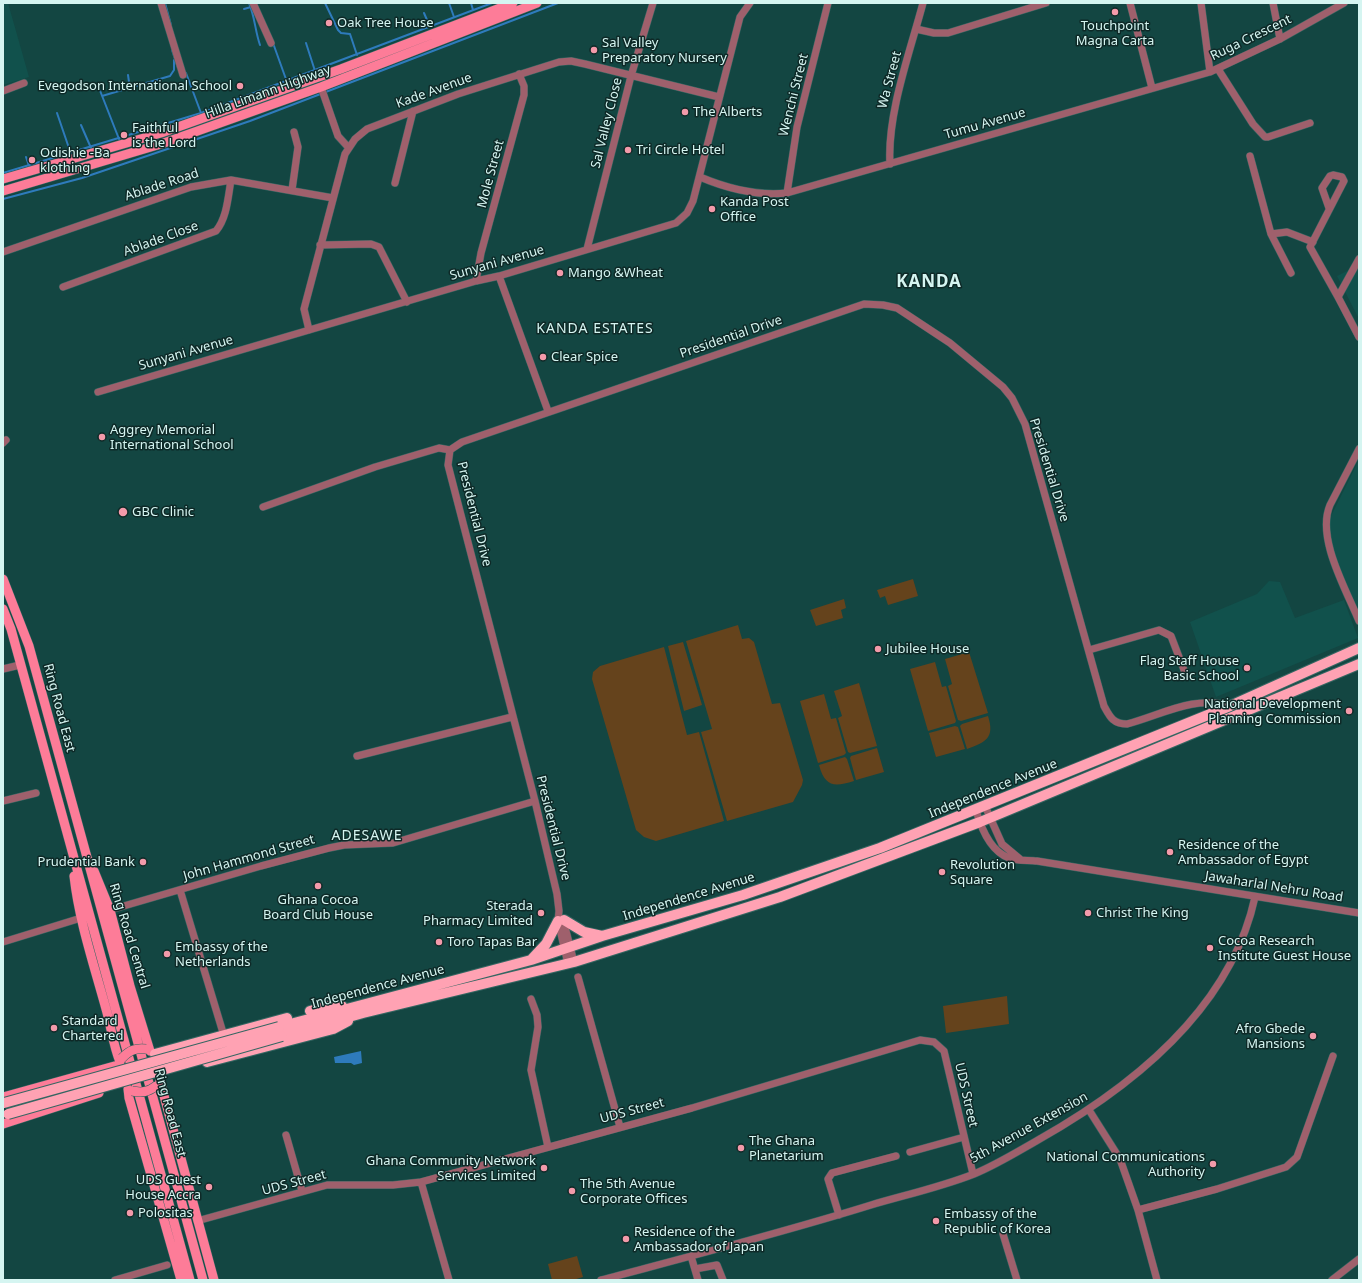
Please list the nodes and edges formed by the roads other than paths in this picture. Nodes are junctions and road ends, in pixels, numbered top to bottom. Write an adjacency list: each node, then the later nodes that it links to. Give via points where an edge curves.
1 (161, 3): 21 (street)
2 (253, 3): 17 (street)
3 (513, 3): 35 (main road, Hilla Limann Highway, via 161,133)
4 (537, 3): 24 (main road, Hilla Limann Highway)
5 (653, 3): 22 (street, Sal Valley Close)
6 (750, 3): 27 (street, Sunyani Avenue, via 740,17)
7 (828, 3): 40 (street, Wenchi Street, via 797,128)
8 (923, 3): 15 (street, Wa Street)
9 (1046, 3): 15 (street, via 948,33)
10 (1130, 3): 25 (street)
11 (1201, 3): 19 (street)
12 (1273, 3): 16 (street)
13 (1344, 3): 14 (street, Ruga Crescent)
14 (1328, 7): 16 (street, Ruga Crescent)
15 (916, 29): 33 (street, Wa Street, via 893,118)
16 (1280, 39): 18 (street, Ruga Crescent)
17 (271, 43)
18 (1218, 69): 19 (street, Ruga Crescent); 29 (street, via 1253,124 1265,137)
19 (1210, 72): 25 (street, Tumu Avenue)
20 (519, 74): 22 (street, Kade Avenue, via 571,61); 28 (street, Kade Avenue); 51 (street, Mole Street, via 524,86 524,95)
21 (183, 75)
22 (631, 76): 27 (street, Kade Avenue); 46 (street, Sal Valley Close)
23 (24, 84): 26 (street)
24 (321, 87): 31 (street, via 338,136); 39 (main road, Hilla Limann Highway, via 161,144)
25 (1152, 88): 33 (street, Tumu Avenue)
26 (3, 91)
27 (719, 97): 34 (street, Sunyani Avenue)
28 (413, 111): 31 (street, Kade Avenue, via 366,129); 37 (street)
29 (1310, 123)
30 (294, 132): 38 (street, via 298,148)
31 (348, 147): 41 (street, Kade Avenue)
32 (1250, 156): 43 (street)
33 (890, 164): 40 (street, Tumu Avenue)
34 (700, 177): 40 (street, Tumu Avenue, via 720,186 767,193); 46 (street, Sunyani Avenue, via 687,213 676,223)
35 (3, 179)
36 (231, 180): 38 (street, Ablade Road); 47 (street, Ablade Road, via 191,186); 52 (street, Ablade Close, via 224,215 216,231)
37 (395, 183)
38 (292, 190): 41 (street, Ablade Road)
39 (3, 191)
40 (787, 193)
41 (333, 198): 45 (street, Kade Avenue)
42 (1329, 208): 44 (street)
43 (1271, 234): 44 (street, via 1287,232); 49 (street)
44 (1313, 242): 53 (street, via 1310,247)
45 (320, 245): 54 (street, via 372,244 379,247); 55 (street, Kade Avenue, via 304,309)
46 (587, 249): 50 (street, Sunyani Avenue)
47 (3, 252)
48 (1359, 259): 53 (street)
49 (1291, 273)
50 (500, 276): 51 (street, Sunyani Avenue); 58 (street)
51 (476, 280): 54 (street, Sunyani Avenue)
52 (63, 287)
53 (1339, 294): 56 (street)
54 (407, 302): 55 (street, Sunyani Avenue)
55 (309, 330): 57 (street, Sunyani Avenue)
56 (1359, 337)
57 (98, 392)
58 (548, 411): 60 (street, Presidential Drive, via 462,442); 66 (street, Presidential Drive, via 864,304 897,308 950,343 1003,387 1012,398 1025,424)
59 (1359, 449): 64 (street, via 1326,513 1325,524 1328,546)
60 (450, 450): 61 (street, via 439,448 375,467); 73 (street, Presidential Drive, via 448,465)
61 (263, 507)
62 (3, 579): 72 (main road, Ring Road East, via 29,646)
63 (3, 609): 68 (main road)
64 (1359, 621)
65 (1359, 648): 71 (highway, Independence Avenue)
66 (1089, 650): 70 (street, via 1159,630 1171,636); 71 (street, Presidential Drive, via 1104,706 1111,720 1120,724 1199,702 1218,702)
67 (1359, 664): 80 (highway, Independence Avenue)
68 (20, 665): 69 (street); 74 (main road)
69 (3, 669)
70 (1184, 670)
71 (1230, 706): 79 (highway, Independence Avenue)
72 (48, 716): 74 (main road); 82 (main road, Ring Road East)
73 (512, 716): 75 (street); 78 (street, Presidential Drive)
74 (36, 720): 83 (main road)
75 (357, 756)
76 (36, 793): 77 (street)
77 (3, 801)
78 (535, 801): 85 (street, John Hammond Street, via 392,843 329,848); 89 (street, Presidential Drive)
79 (981, 808): 80 (street); 81 (street, Jawaharlal Nehru Road); 91 (highway, Independence Avenue, via 880,848 743,895)
80 (990, 818): 81 (highway, Independence Avenue); 84 (street, via 1002,844)
81 (980, 822): 84 (street, Jawaharlal Nehru Road, via 988,839 1000,853 1009,859); 96 (highway, Independence Avenue, via 780,897)
82 (82, 845): 87 (main road, Ring Road Central); 94 (main road, Ring Road Central)
83 (70, 846): 90 (main road); 129 (main road, Ring Road East)
84 (1020, 859): 86 (street, Jawaharlal Nehru Road)
85 (180, 890): 87 (street, John Hammond Street); 101 (street)
86 (1255, 897): 88 (street, Jawaharlal Nehru Road); 108 (street, 5th Avenue Extension, via 1250,920 1238,948 1213,992 1175,1040)
87 (110, 910): 102 (main road, Ring Road Central, via 130,986)
88 (1359, 913)
89 (560, 917): 91 (highway, via 584,932); 93 (street, Presidential Drive); 95 (highway, via 546,944)
90 (81, 918): 92 (street); 104 (main road)
91 (602, 936): 93 (highway, Independence Avenue)
92 (3, 942)
93 (567, 948): 95 (highway, Independence Avenue); 96 (street, Presidential Drive)
94 (112, 952): 130 (main road, Ring Road East)
95 (531, 960): 99 (highway, Independence Avenue)
96 (571, 963): 99 (highway, Independence Avenue)
97 (578, 977): 110 (street)
98 (531, 999): 113 (street, via 538,1027 531,1070)
99 (361, 1009): 100 (highway, Independence Avenue); 101 (highway, via 328,1006); 105 (highway, via 333,1029)
100 (280, 1031): 107 (highway, Independence Avenue, bridge); 109 (highway, Independence Avenue, bridge)
101 (224, 1036): 102 (highway)
102 (151, 1051): 104 (main road, bridge, via 133,1050); 105 (main road, via 159,1060)
103 (1333, 1056): 119 (street, via 1293,1163 1217,1189)
104 (120, 1062): 106 (main road, via 118,1076); 107 (main road, Independence Avenue)
105 (159, 1080): 106 (main road, bridge, via 149,1091 141,1093); 121 (main road, Ring Road East)
106 (128, 1089): 109 (main road, Independence Avenue); 128 (main road)
107 (3, 1101)
108 (1089, 1110): 116 (street, 5th Avenue Extension, via 1012,1155); 119 (street, via 1120,1159)
109 (5, 1118)
110 (620, 1127): 112 (street, UDS Street, via 920,1040 934,1042 944,1051); 113 (street, UDS Street)
111 (286, 1135): 118 (street)
112 (964, 1137): 114 (street); 116 (street, UDS Street)
113 (548, 1147): 117 (street, UDS Street)
114 (910, 1152)
115 (896, 1156): 120 (street, via 832,1173 828,1179)
116 (973, 1174): 120 (street, 5th Avenue Extension)
117 (421, 1182): 118 (street, UDS Street, via 393,1185 327,1185); 132 (street)
118 (302, 1191): 121 (street, UDS Street, via 265,1204)
119 (1138, 1210): 137 (street)
120 (840, 1215): 123 (street, 5th Avenue Extension)
121 (197, 1221): 131 (main road, Ring Road East)
122 (1003, 1234): 136 (street)
123 (691, 1256): 126 (street); 133 (street, 5th Avenue Extension)
124 (1359, 1260): 138 (street)
125 (167, 1265): 127 (street)
126 (695, 1269): 134 (street); 135 (street, via 718,1265)
127 (115, 1280)
128 (181, 1280)
129 (190, 1280)
130 (203, 1280)
131 (214, 1280)
132 (449, 1280)
133 (601, 1280)
134 (698, 1280)
135 (723, 1280)
136 (1017, 1280)
137 (1157, 1280)
138 (1332, 1280)

